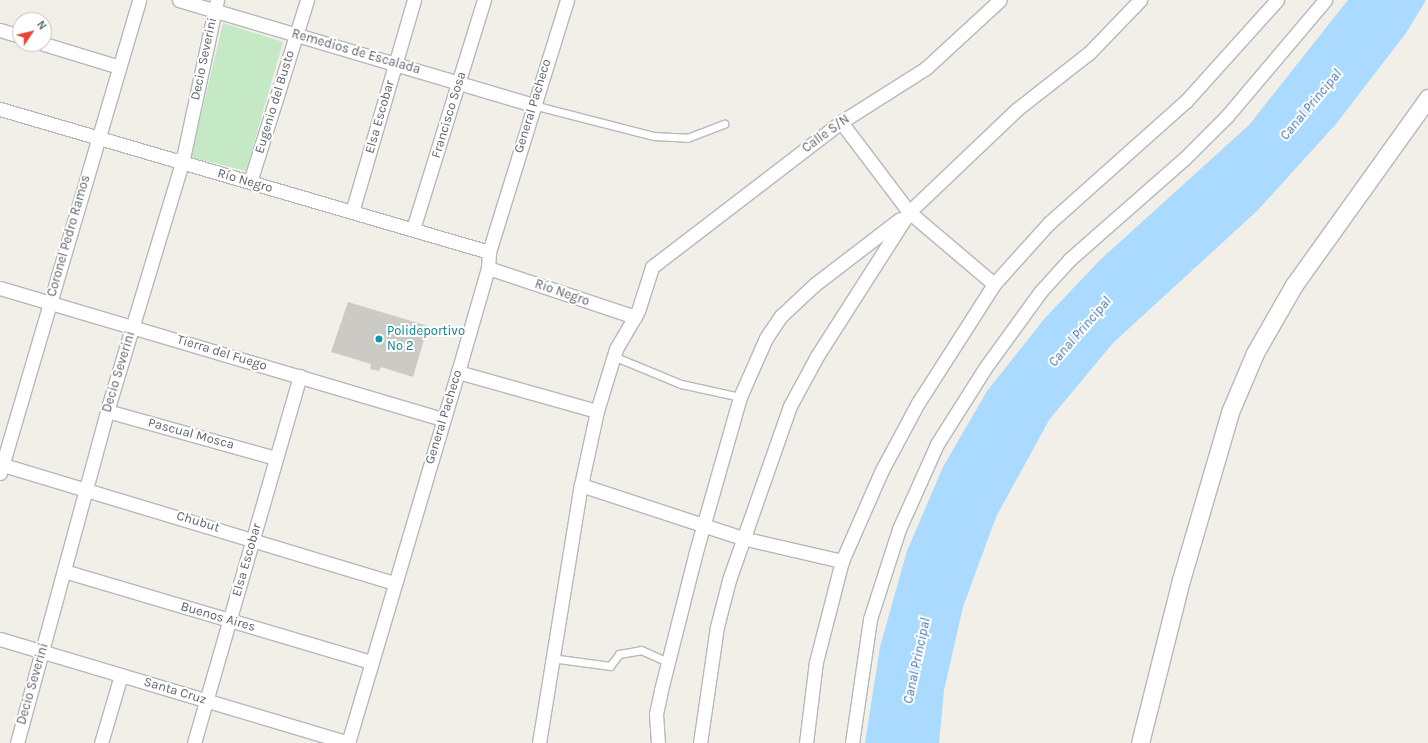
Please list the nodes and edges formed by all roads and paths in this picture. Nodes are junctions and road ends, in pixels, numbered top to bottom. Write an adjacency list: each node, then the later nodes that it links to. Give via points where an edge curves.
1 (139, 0): 17 (street, Coronel Pedro Ramos)
2 (180, 0): 11 (street, Remedios de Escalada)
3 (306, 0): 14 (street, Eugenio del Busto)
4 (414, 0): 16 (street, Elsa Escobar)
5 (484, 0): 18 (street, Francisco Sosa)
6 (567, 0): 20 (street, General Pacheco)
7 (1000, 0): 22 (street, Calle S/N, via 926,68)
8 (1140, 0): 28 (street, via 1088,53 1016,110)
9 (1277, 0): 32 (street, via 1186,101 1048,223)
10 (1325, 0): 70 (street, via 1227,116 1184,159 1070,259 1041,291 985,368 937,444 896,536 870,619)
11 (216, 5): 14 (street, Remedios de Escalada); 25 (street, Decio Severini)
12 (0, 30): 13 (street)
13 (12, 34)
14 (296, 34): 16 (street, Remedios de Escalada); 26 (street, Eugenio del Busto)
15 (52, 46): 17 (street)
16 (395, 64): 18 (street, Remedios de Escalada); 27 (street, Elsa Escobar)
17 (119, 67): 24 (street, Coronel Pedro Ramos)
18 (458, 83): 20 (street, Remedios de Escalada); 29 (street, Francisco Sosa)
19 (1428, 98): 71 (street, via 1294,285 1255,354 1228,419 1180,580)
20 (533, 105): 23 (lane, via 654,136 687,138); 30 (street, General Pacheco)
21 (0, 109): 24 (street, Río Negro)
22 (841, 122): 28 (street); 35 (street, Calle S/N, via 652,267)
23 (724, 124)
24 (98, 138): 25 (street, Río Negro); 34 (street, Coronel Pedro Ramos)
25 (182, 163): 26 (street, Río Negro); 36 (street, Decio Severini)
26 (250, 182): 27 (street, Río Negro)
27 (352, 212): 29 (street, Río Negro)
28 (909, 212): 32 (street); 40 (street, via 814,285 781,316 766,338); 49 (street, via 817,356 794,399)
29 (413, 229): 30 (street, Río Negro)
30 (490, 252): 31 (street, General Pacheco)
31 (488, 268): 35 (street, Río Negro); 38 (street, General Pacheco)
32 (994, 284): 51 (street, via 918,403 882,470)
33 (0, 288): 34 (street, Tierra del Fuego)
34 (50, 303): 36 (street, Tierra del Fuego); 45 (street, Coronel Pedro Ramos)
35 (635, 317): 37 (street, via 620,338)
36 (133, 326): 39 (street, Tierra del Fuego); 41 (street, Decio Severini)
37 (614, 356): 40 (lane, via 681,384); 42 (street)
38 (458, 372): 42 (street); 43 (street, General Pacheco)
39 (300, 376): 43 (street, Tierra del Fuego); 44 (street, Elsa Escobar)
40 (740, 397): 48 (street)
41 (107, 411): 44 (street, Pascual Mosca); 47 (street, Decio Severini)
42 (597, 411): 46 (street)
43 (443, 419): 53 (street, General Pacheco)
44 (275, 458): 50 (street, Elsa Escobar)
45 (1, 467): 47 (street, Chubut)
46 (581, 485): 48 (street); 57 (street)
47 (87, 488): 50 (street, Chubut); 52 (street, Decio Severini)
48 (703, 526): 49 (street); 59 (street)
49 (742, 538): 51 (street); 68 (street, via 717,627)
50 (254, 540): 53 (street, Chubut); 54 (street, Elsa Escobar)
51 (842, 562): 69 (street, via 816,662)
52 (64, 571): 54 (street, Buenos Aires); 56 (street, Decio Severini)
53 (394, 583): 58 (street, General Pacheco)
54 (229, 620): 58 (street, Buenos Aires); 61 (street, Elsa Escobar)
55 (0, 639): 56 (street, Santa Cruz)
56 (43, 652): 60 (street, Santa Cruz); 62 (street, Decio Severini)
57 (551, 658): 59 (lane, via 610,666 619,654 641,650); 66 (street)
58 (372, 662): 65 (street, General Pacheco)
59 (668, 662): 67 (street, via 656,714)
60 (121, 675): 61 (street, Santa Cruz); 63 (street)
61 (206, 700): 64 (street, Elsa Escobar); 65 (street, Santa Cruz)
62 (17, 743)
63 (101, 743)
64 (194, 743)
65 (348, 743)
66 (539, 743)
67 (658, 743)
68 (700, 743)
69 (806, 743)
70 (852, 743)
71 (1140, 743)

